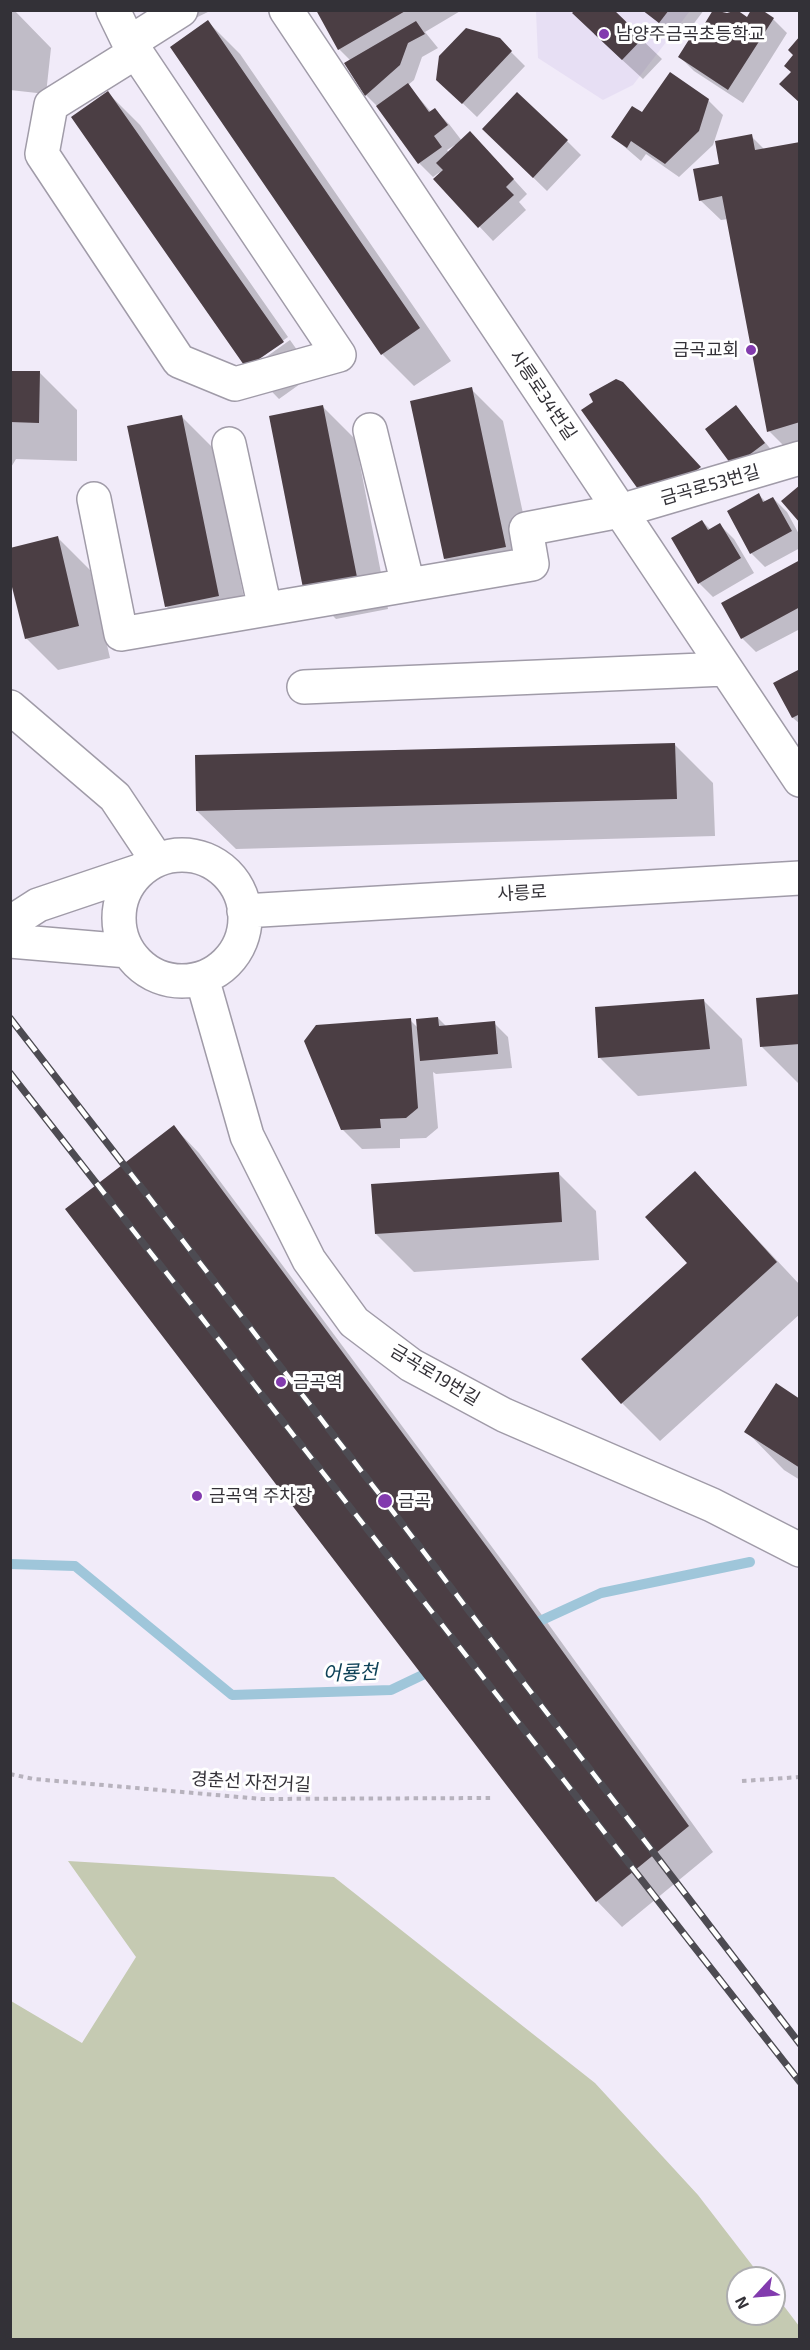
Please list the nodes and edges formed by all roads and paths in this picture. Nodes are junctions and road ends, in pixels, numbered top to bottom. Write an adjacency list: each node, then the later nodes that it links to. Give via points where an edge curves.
1 (113, 10): 4 (street)
2 (181, 10): 4 (street)
3 (286, 10): 9 (street, 사릉로34번길)
4 (133, 47): 4 (street, via 333,345 339,354 235,384 179,361 42,154 51,105)
5 (370, 430): 10 (street)
6 (229, 444): 11 (street)
7 (800, 458): 9 (street, 금곡로53번길)
8 (94, 499): 11 (street, via 121,634)
9 (620, 511): 10 (street, 금곡로53번길, via 526,529 532,564); 12 (street, 사릉로34번길)
10 (408, 585): 11 (street)
11 (265, 609)
12 (725, 669): 13 (street); 15 (street, 사릉로34번길)
13 (304, 687)
14 (10, 707): 16 (street, via 115,797)
15 (800, 780)
16 (148, 866): 18 (street, via 176,855 195,856 213,863 228,875 239,892); 19 (street, via 38,905); 21 (street, via 126,889 119,909 120,930)
17 (800, 878): 18 (street, 사릉로)
18 (244, 911): 22 (street, via 244,932 236,952 221,968)
19 (10, 923)
20 (10, 941): 21 (street)
21 (128, 951): 22 (street, via 141,967 160,978 181,982)
22 (202, 978): 23 (street, 금곡로19번길, via 247,1136 309,1260 354,1322 411,1365 504,1415 712,1505)
23 (800, 1550)
24 (10, 1774): 27 (path, 경춘선 자전거길, via 262,1799)
25 (800, 1777): 26 (path)
26 (742, 1781)
27 (490, 1798)

